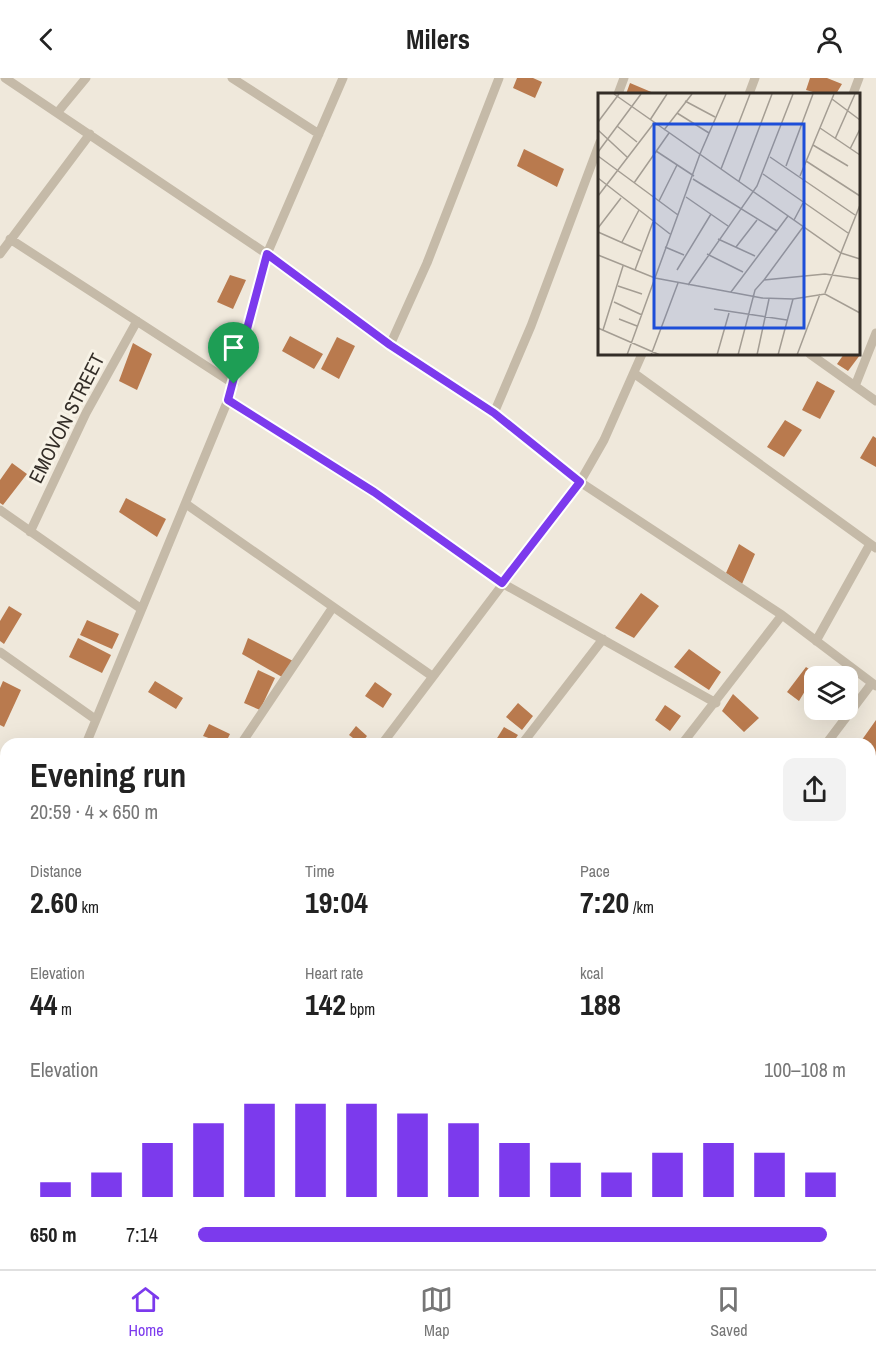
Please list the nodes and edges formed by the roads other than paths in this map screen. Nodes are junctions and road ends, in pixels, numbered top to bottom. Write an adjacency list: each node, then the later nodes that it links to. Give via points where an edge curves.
1 (5, 78): 12 (street)
2 (86, 78): 12 (street)
3 (232, 78): 14 (street)
4 (343, 78): 14 (street)
5 (499, 78): 21 (street, via 427,263)
6 (624, 78): 9 (street)
7 (755, 78): 10 (street)
8 (859, 78): 11 (street)
9 (618, 93)
10 (749, 93)
11 (853, 93)
12 (57, 113): 13 (street)
13 (90, 134): 16 (street); 18 (street)
14 (319, 134): 18 (street)
15 (598, 147): 29 (street)
16 (10, 239): 17 (street); 19 (street)
17 (0, 254)
18 (267, 254): 21 (street); 25 (street)
19 (137, 321): 25 (street); 33 (street, EMOVON STREET, via 86,413)
20 (876, 333): 26 (street)
21 (390, 345): 29 (street)
22 (641, 356): 24 (street)
23 (813, 356): 26 (street)
24 (635, 374): 30 (street); 34 (street)
25 (234, 384): 27 (street)
26 (855, 386): 28 (street)
27 (228, 400): 31 (street); 35 (street, via 374,492)
28 (876, 401)
29 (494, 413): 30 (street)
30 (580, 482): 35 (street); 38 (street)
31 (186, 504): 36 (street); 37 (street)
32 (0, 510): 33 (street)
33 (30, 532): 37 (street)
34 (873, 546): 40 (street)
35 (502, 583): 39 (street); 42 (street)
36 (333, 607): 42 (street); 47 (street)
37 (140, 608): 45 (street)
38 (782, 615): 40 (street); 44 (street)
39 (603, 639): 44 (street); 49 (street)
40 (816, 641): 43 (street)
41 (0, 652): 45 (street)
42 (432, 676): 48 (street)
43 (874, 685): 51 (street)
44 (717, 703): 50 (street)
45 (95, 719): 46 (street)
46 (88, 738)
47 (246, 738)
48 (386, 738)
49 (527, 738)
50 (687, 738)
51 (831, 738)

